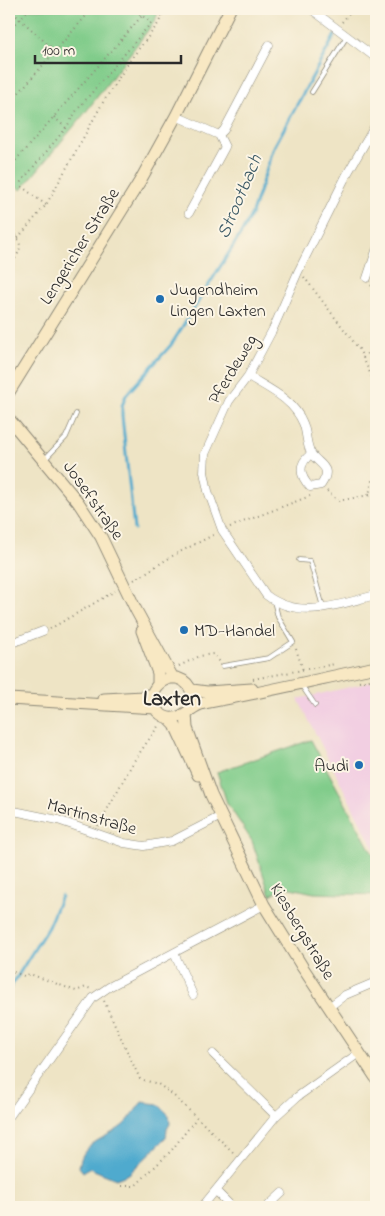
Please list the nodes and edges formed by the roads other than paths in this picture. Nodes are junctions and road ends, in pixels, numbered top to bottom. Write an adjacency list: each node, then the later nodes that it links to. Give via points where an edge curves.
1 (230, 9): 7 (main road, Lengericher Straße)
2 (311, 9): 3 (street)
3 (347, 36): 5 (street); 6 (lane)
4 (269, 45): 9 (street)
5 (376, 58)
6 (312, 92)
7 (176, 116): 9 (street); 15 (main road, Lengericher Straße)
8 (376, 124): 10 (street, Pferdeweg)
9 (219, 135): 11 (street, via 225,147)
10 (373, 135): 14 (street, Pferdeweg, via 298,272)
11 (189, 213)
12 (376, 251): 13 (street)
13 (367, 278)
14 (248, 376): 18 (street, via 293,406 303,423); 22 (street, Pferdeweg, via 229,401 205,454 204,472 222,530 266,595)
15 (9, 392)
16 (76, 414): 19 (lane, via 66,437)
17 (9, 419): 19 (main road, Josefstraße)
18 (311, 454): 18 (street, via 321,461 325,478 320,485 310,487 300,468 302,460)
19 (44, 461): 24 (main road, Josefstraße, via 102,537)
20 (299, 560): 23 (lane, via 310,561)
21 (376, 595): 23 (street)
22 (274, 601): 23 (street, via 289,608); 27 (lane, Pferdeweg, via 278,617 293,642 269,658)
23 (324, 609)
24 (136, 610): 29 (main road, Josefstraße); 31 (main road, Josefstraße, via 158,673)
25 (43, 631): 26 (street)
26 (10, 641)
27 (223, 666)
28 (376, 667): 30 (main road)
29 (173, 678): 31 (main road); 33 (main road, via 185,682)
30 (304, 683): 32 (main road); 36 (lane)
31 (156, 689): 35 (main road, via 144,697); 37 (main road)
32 (276, 689): 33 (main road); 38 (main road, via 201,703)
33 (192, 690): 38 (main road, via 193,699)
34 (9, 699): 35 (main road)
35 (92, 702): 37 (main road, via 100,706)
36 (314, 705)
37 (155, 708): 39 (main road)
38 (188, 711): 39 (main road); 40 (main road, Kiesbergstraße, via 187,728)
39 (168, 718): 40 (main road, Kiesbergstraße, via 175,725)
40 (211, 795): 42 (main road, Kiesbergstraße)
41 (9, 810): 42 (street, Martinstraße, via 58,820 124,843 144,846 172,841)
42 (221, 816): 43 (main road, Kiesbergstraße)
43 (264, 904): 44 (street); 47 (main road, Kiesbergstraße)
44 (174, 953): 46 (street); 52 (street, via 100,993 85,1007)
45 (376, 982): 47 (street, via 345,994)
46 (193, 995)
47 (328, 1007): 48 (main road, Kiesbergstraße)
48 (359, 1053): 50 (main road, Kiesbergstraße); 51 (street)
49 (212, 1054): 51 (street)
50 (376, 1078)
51 (276, 1116): 53 (street)
52 (9, 1117)
53 (216, 1191): 55 (street); 56 (street)
54 (282, 1193): 57 (street)
55 (202, 1207)
56 (232, 1207)
57 (268, 1207)

